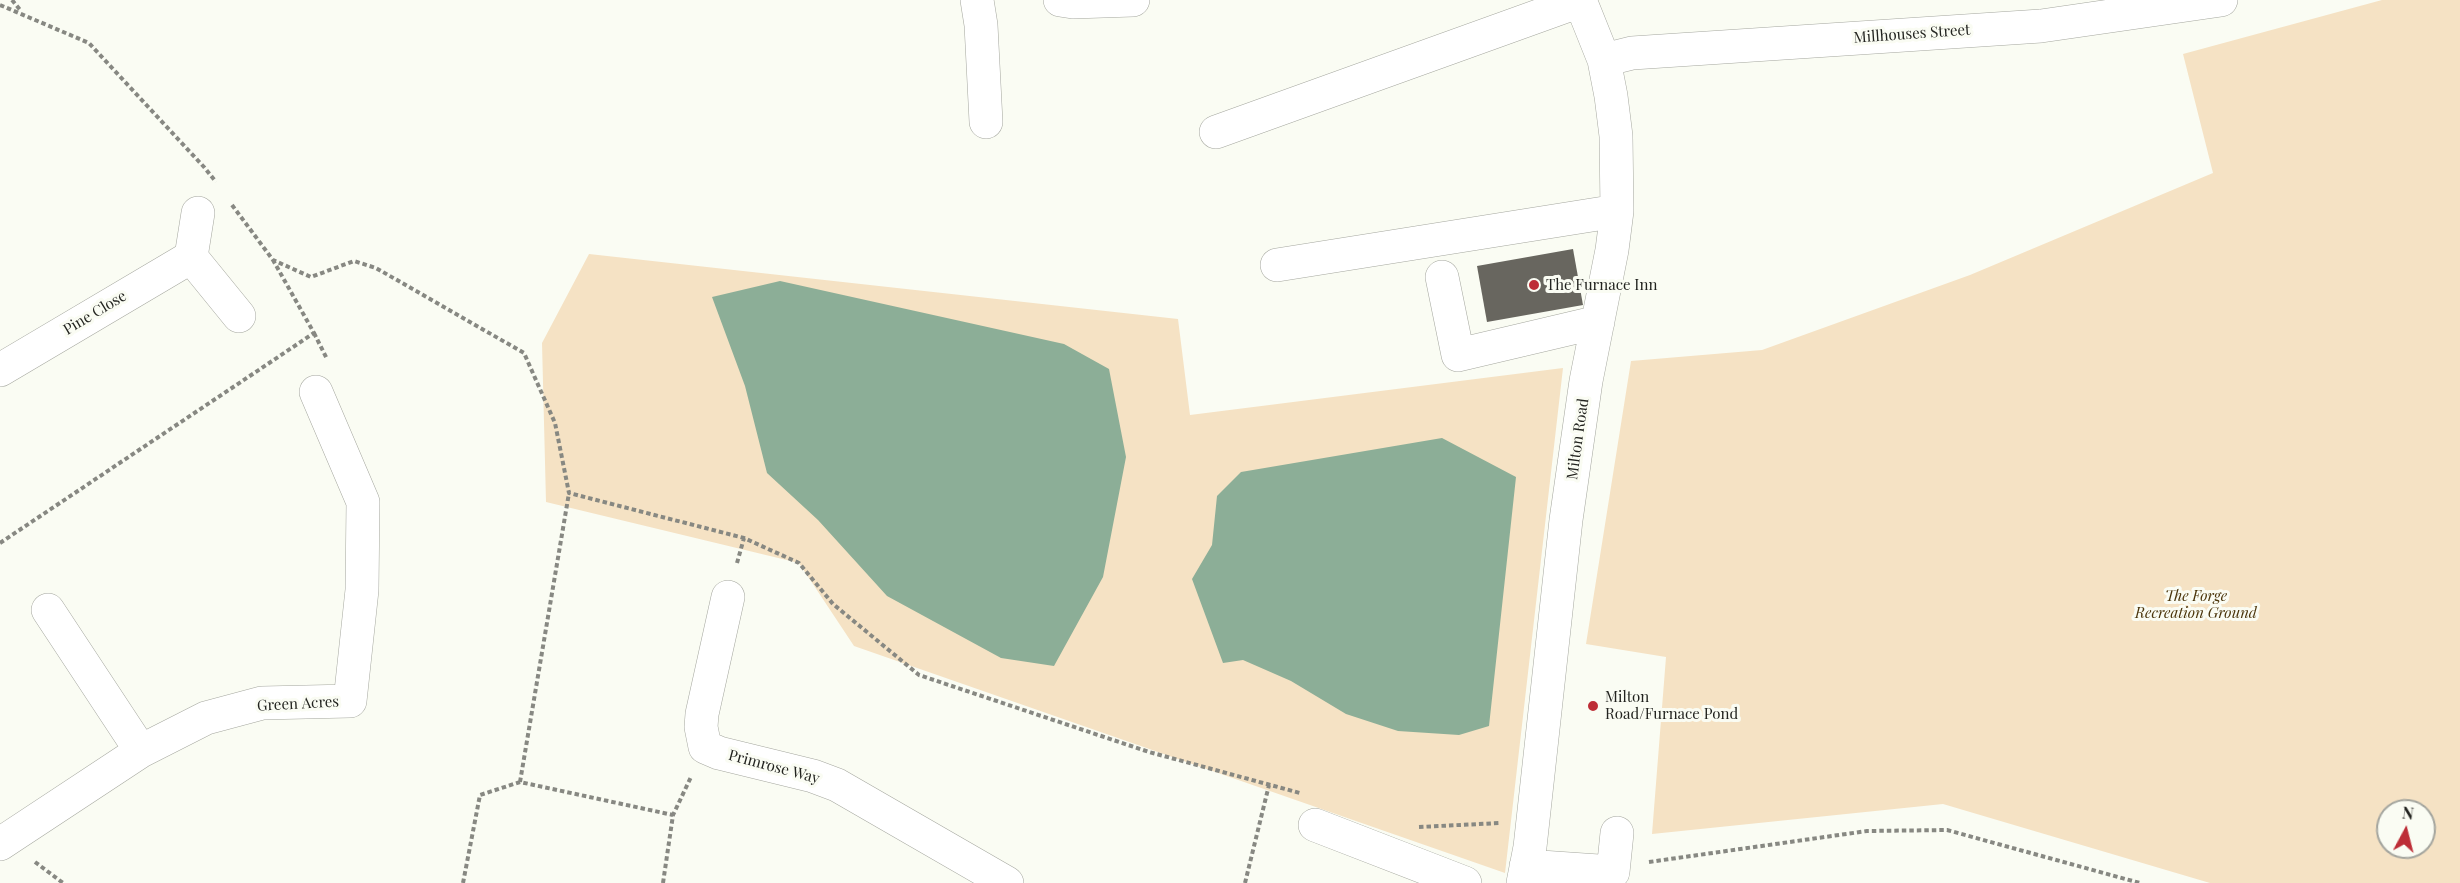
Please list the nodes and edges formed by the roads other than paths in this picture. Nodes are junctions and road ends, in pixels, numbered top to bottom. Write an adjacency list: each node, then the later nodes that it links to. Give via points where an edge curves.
1 (977, 0): 8 (street)
2 (1060, 0): 3 (street)
3 (1133, 0)
4 (2220, 0): 6 (street, Millhouses Street)
5 (1580, 1): 7 (street, Milton Road); 9 (street)
6 (2039, 13): 7 (street, Millhouses Street, via 1632,52)
7 (1604, 60): 10 (street, Milton Road, via 1616,136)
8 (986, 122)
9 (1216, 132)
10 (1617, 211): 13 (street); 16 (street, Milton Road)
11 (198, 213): 12 (street)
12 (191, 257): 15 (street); 17 (street, Pine Close)
13 (1277, 265)
14 (1442, 277): 16 (street, via 1458,355)
15 (239, 316)
16 (1598, 322): 25 (street, Milton Road, via 1566,520)
17 (0, 370)
18 (316, 392): 21 (street, Green Acres, via 363,502 362,590 350,701 262,703 206,718)
19 (728, 597): 26 (street, Primrose Way, via 702,714 705,747 837,784)
20 (48, 610): 21 (street)
21 (141, 751): 24 (street, Green Acres)
22 (1315, 825): 27 (street)
23 (1617, 833): 25 (street, via 1613,872)
24 (0, 844)
25 (1525, 875)
26 (1007, 883)
27 (1465, 883)

